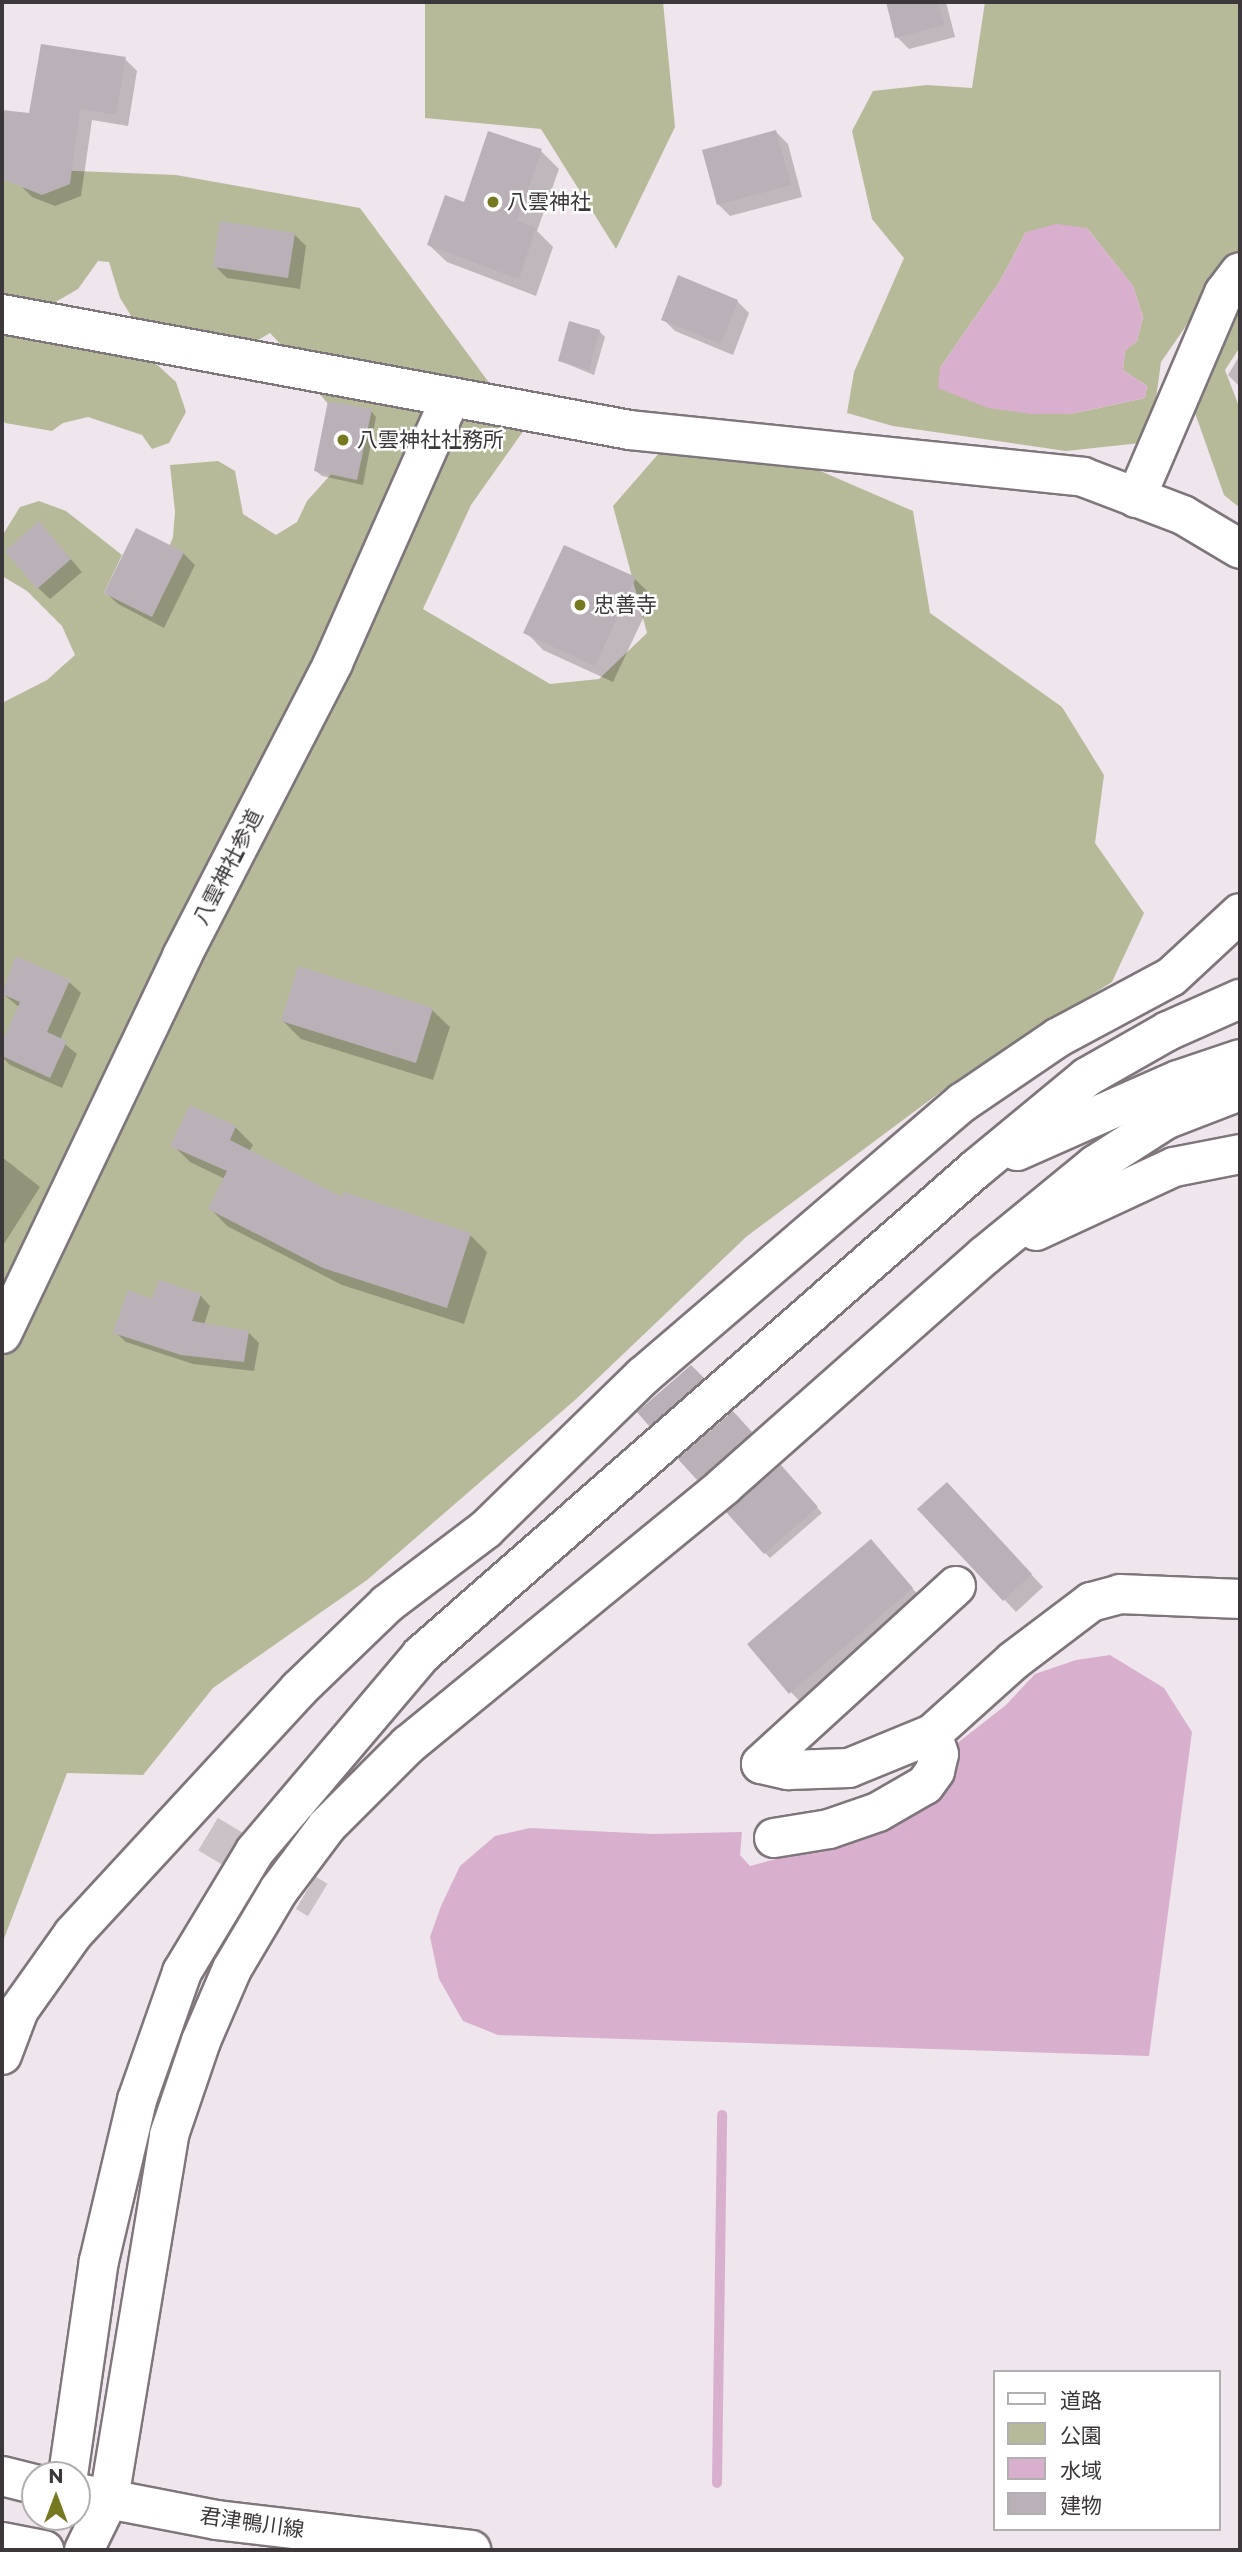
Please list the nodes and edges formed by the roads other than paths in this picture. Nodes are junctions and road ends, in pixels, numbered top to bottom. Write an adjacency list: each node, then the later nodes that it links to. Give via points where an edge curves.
1 (1240, 272): 4 (main road, via 1224,293)
2 (2, 314): 3 (main road)
3 (450, 399): 4 (main road, via 630,430 1083,477); 13 (main road, 八雲神社参道, via 333,663 182,956)
4 (1136, 498): 5 (main road, via 1183,516)
5 (1240, 549)
6 (1240, 913): 18 (main road, via 1171,977 1058,1038 973,1094 643,1376 486,1529 387,1604 299,1689 197,1824 73,1934 19,2010)
7 (1240, 999): 11 (main road, via 1168,1031 1087,1077)
8 (1240, 1059): 11 (main road, via 1178,1080)
9 (1240, 1091): 12 (main road, via 1165,1120 1141,1135 1095,1165)
10 (1240, 1154): 12 (main road, via 1174,1167)
11 (977, 1168): 19 (main road, via 421,1656 255,1851 182,1972 137,2100 99,2260)
12 (984, 1256): 22 (main road, via 724,1486 408,1745 327,1826 279,1890 232,1969 201,2041 169,2136)
13 (2, 1334)
14 (956, 1586): 16 (main road, via 761,1764 788,1770 849,1768)
15 (1240, 1599): 16 (main road, via 1120,1594 1091,1602 1013,1661)
16 (932, 1734): 17 (main road, via 939,1754 925,1785 878,1812 828,1829)
17 (774, 1838)
18 (2, 2055)
19 (70, 2461)
20 (2, 2476): 21 (main road)
21 (21, 2481)
22 (93, 2496): 26 (main road); 27 (main road, 君津鴨川線, via 217,2520)
23 (76, 2531): 26 (main road)
24 (2, 2542): 25 (main road)
25 (44, 2550)
26 (81, 2550)
27 (471, 2550)

